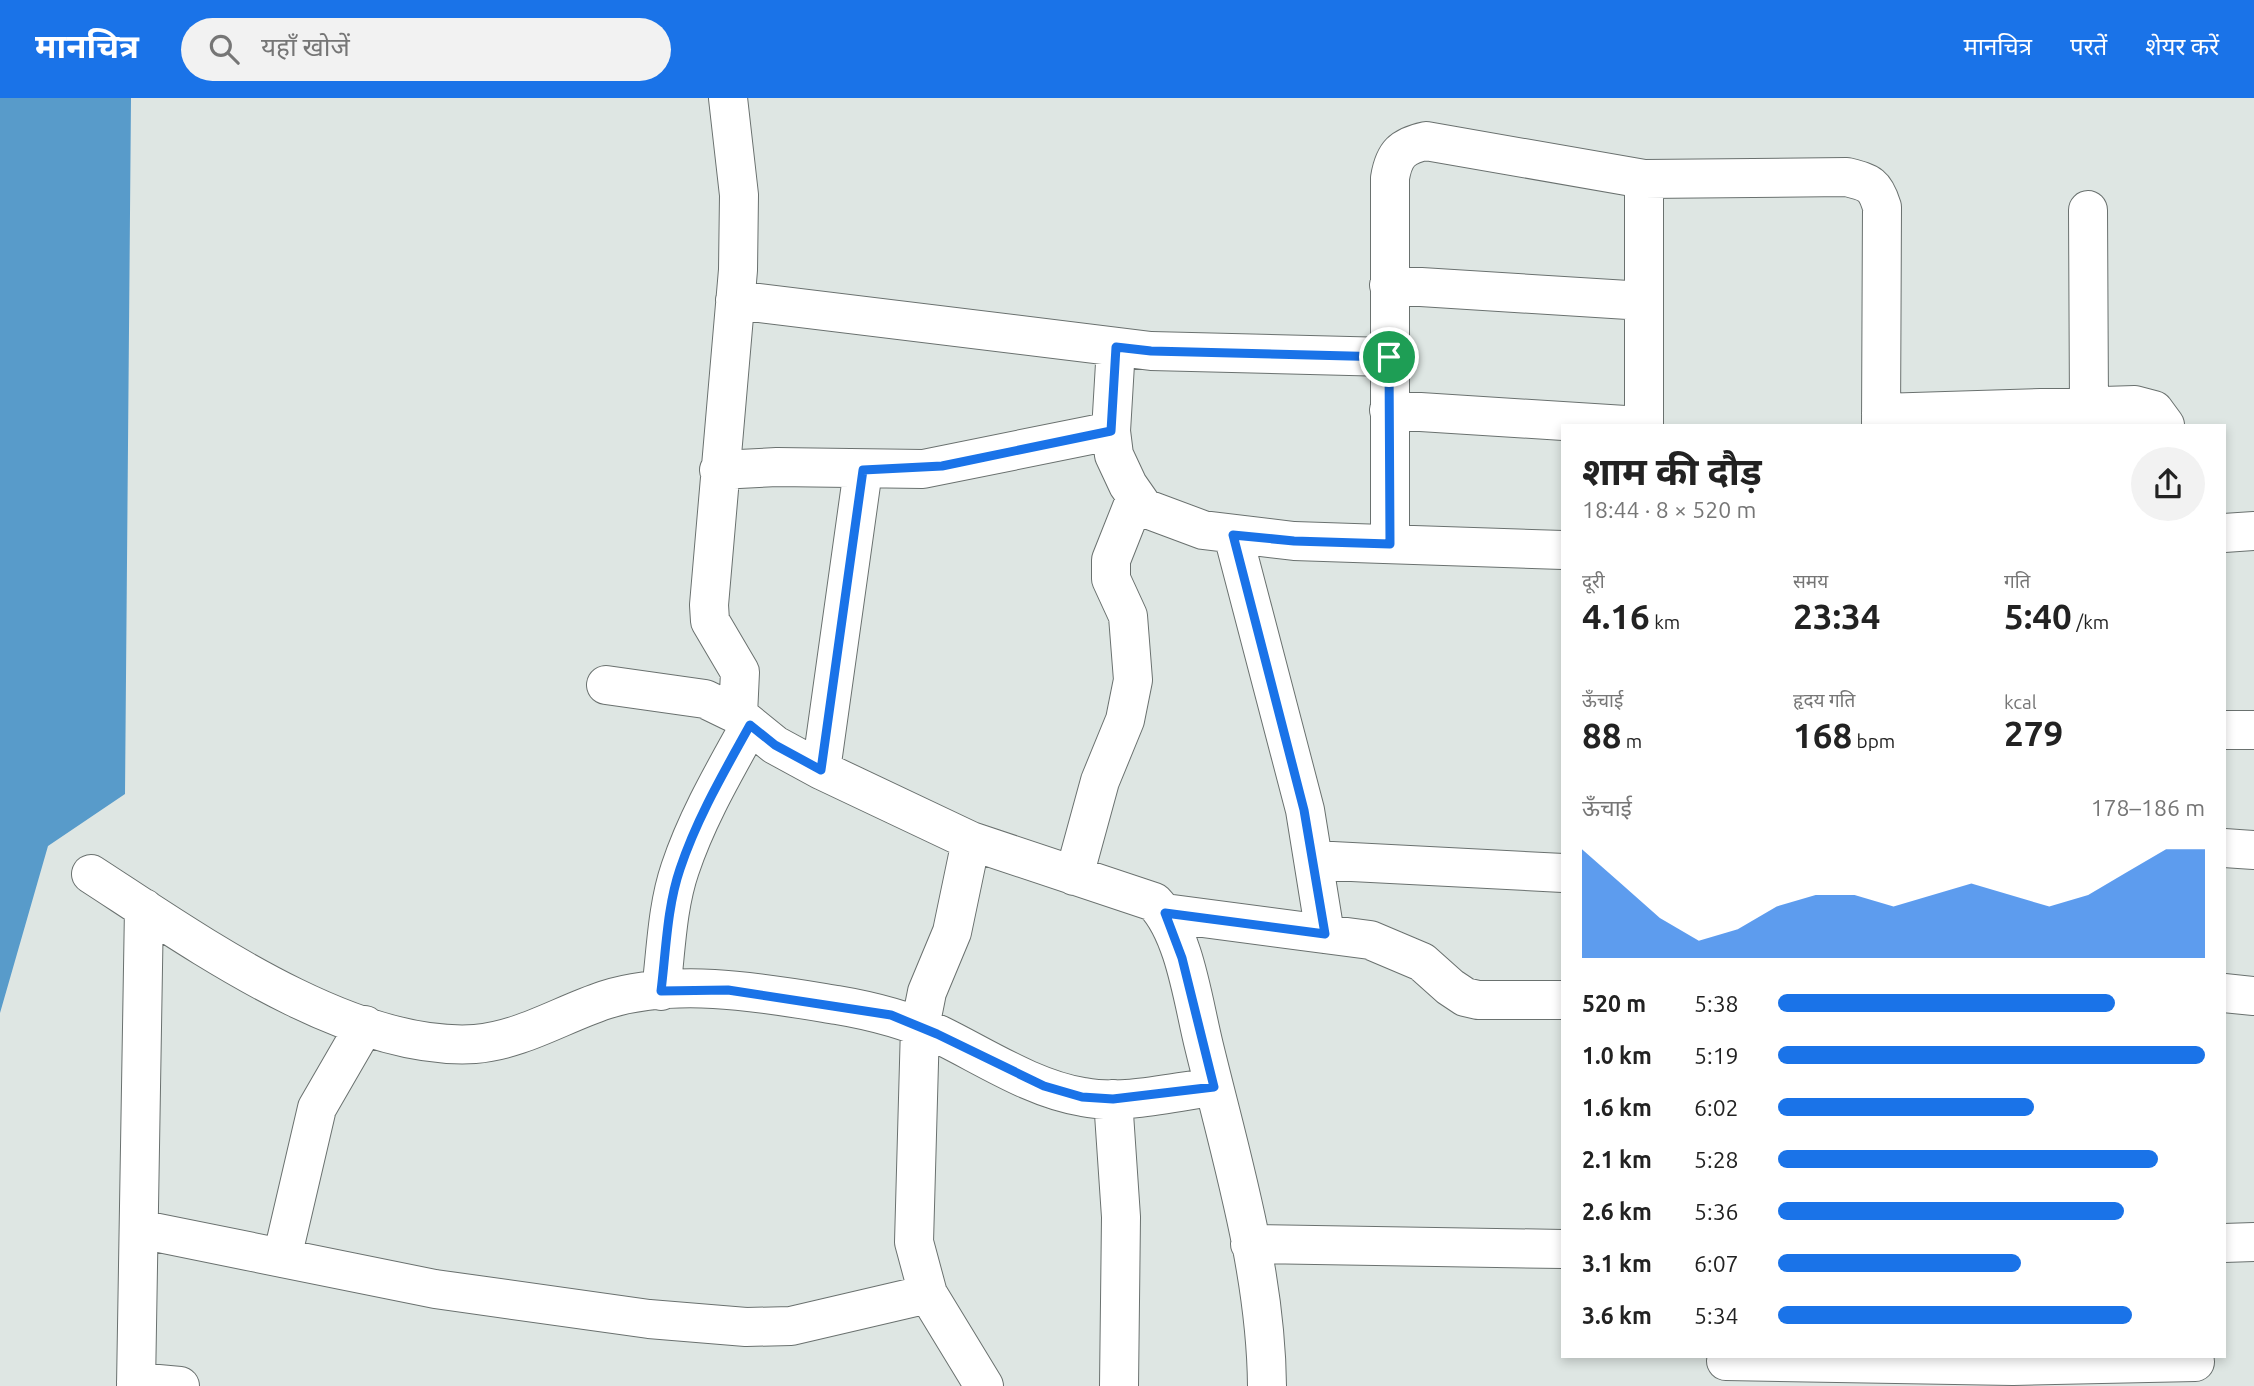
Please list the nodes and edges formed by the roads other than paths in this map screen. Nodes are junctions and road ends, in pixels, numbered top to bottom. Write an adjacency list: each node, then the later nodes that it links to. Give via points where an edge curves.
1 (728, 98): 5 (street, via 739,195)
2 (1644, 179): 4 (street, via 1426,141 1407,145 1394,158 1390,178); 6 (street); 11 (street, via 1847,177 1877,190 1882,208)
3 (2088, 210): 9 (street)
4 (1389, 285): 6 (street); 8 (street)
5 (735, 300): 7 (street); 16 (street)
6 (1644, 301): 13 (street)
7 (1116, 347): 8 (street); 15 (street)
8 (1389, 357): 10 (street)
9 (2089, 407): 11 (street); 14 (street, via 2135,405 2154,410)
10 (1389, 410): 12 (street); 22 (street)
11 (1881, 419)
12 (1609, 424)
13 (1644, 424)
14 (2164, 424)
15 (1111, 431): 17 (street, via 942,466); 18 (street, via 1114,455)
16 (719, 470): 17 (street); 25 (street, via 709,605 714,629 740,672)
17 (863, 470): 28 (street)
18 (1136, 496): 21 (street, via 1144,508 1168,518); 35 (street, via 1111,560 1111,579 1128,616 1133,680 1125,720 1100,781)
19 (2254, 531): 20 (street)
20 (2226, 533)
21 (1233, 535): 22 (street); 32 (street, via 1304,810)
22 (1390, 544): 23 (street)
23 (1561, 550)
24 (606, 685): 25 (street, via 705,699)
25 (744, 720): 28 (street, via 775,745); 39 (street, via 679,871)
26 (2226, 730): 27 (street)
27 (2254, 730)
28 (821, 770): 29 (street)
29 (971, 841): 35 (street); 44 (street, via 952,932 927,992)
30 (2226, 848): 31 (street)
31 (2254, 850)
32 (1312, 860): 33 (street); 38 (street)
33 (1561, 873)
34 (91, 874): 36 (street)
35 (1074, 876): 37 (street, via 1154,902)
36 (144, 908): 43 (street, via 275,987); 47 (street)
37 (1165, 913): 38 (street); 45 (street, via 1182,958)
38 (1325, 934): 42 (street, via 1370,940 1399,950 1422,962 1465,997)
39 (661, 991): 43 (street, via 607,999 500,1041 429,1041); 44 (street, via 728,990 836,1005 891,1015)
40 (2226, 993): 41 (street)
41 (2254, 996)
42 (1561, 1000)
43 (365, 1026): 52 (street, via 317,1108)
44 (920, 1027): 46 (street, via 1044,1086 1082,1097); 53 (street, via 914,1242)
45 (1214, 1087): 46 (street); 50 (street)
46 (1113, 1099): 60 (street, via 1121,1217)
47 (139, 1229): 52 (street); 57 (street)
48 (2226, 1242): 49 (street)
49 (2254, 1242)
50 (1250, 1244): 51 (street); 61 (street, via 1267,1356)
51 (1561, 1249)
52 (282, 1258): 53 (street, via 435,1289 649,1319 746,1327 791,1326)
53 (928, 1294): 59 (street)
54 (2013, 1361): 55 (street); 56 (street)
55 (1726, 1368)
56 (2196, 1368)
57 (136, 1384): 58 (street)
58 (180, 1386)
59 (984, 1386)
60 (1119, 1386)
61 (1267, 1386)

